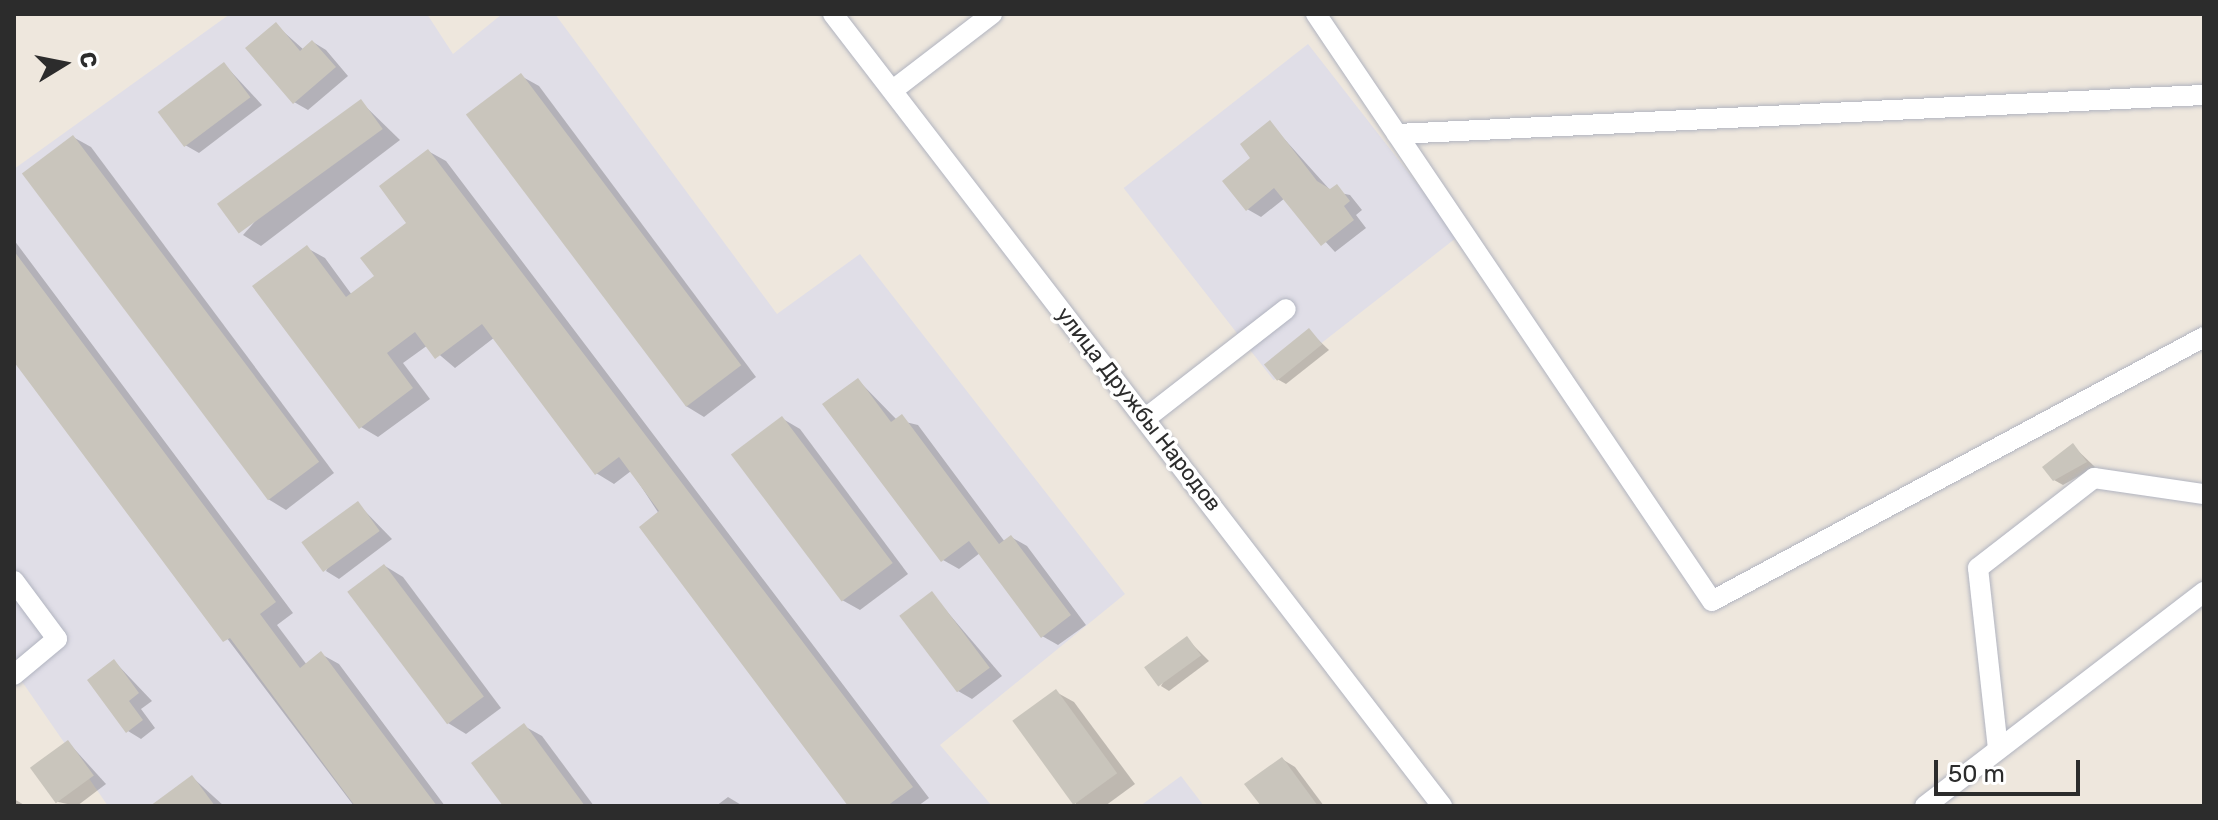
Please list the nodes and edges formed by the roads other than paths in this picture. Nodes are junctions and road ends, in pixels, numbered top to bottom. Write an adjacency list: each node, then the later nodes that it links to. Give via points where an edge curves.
1 (833, 14): 4 (street, улица Дружбы Народов)
2 (992, 14): 4 (street)
3 (1316, 14): 6 (street)
4 (893, 90): 9 (street, улица Дружбы Народов)
5 (2204, 95): 6 (street)
6 (1397, 134): 8 (street, via 1712,601)
7 (1286, 309): 9 (street)
8 (2204, 337)
9 (1146, 418): 15 (street, улица Дружбы Народов)
10 (2204, 494): 14 (street, via 2094,478 1978,568)
11 (14, 581): 13 (street, via 57,639)
12 (2204, 592): 14 (street)
13 (14, 675)
14 (1998, 749): 16 (street)
15 (1442, 806)
16 (1925, 806)

